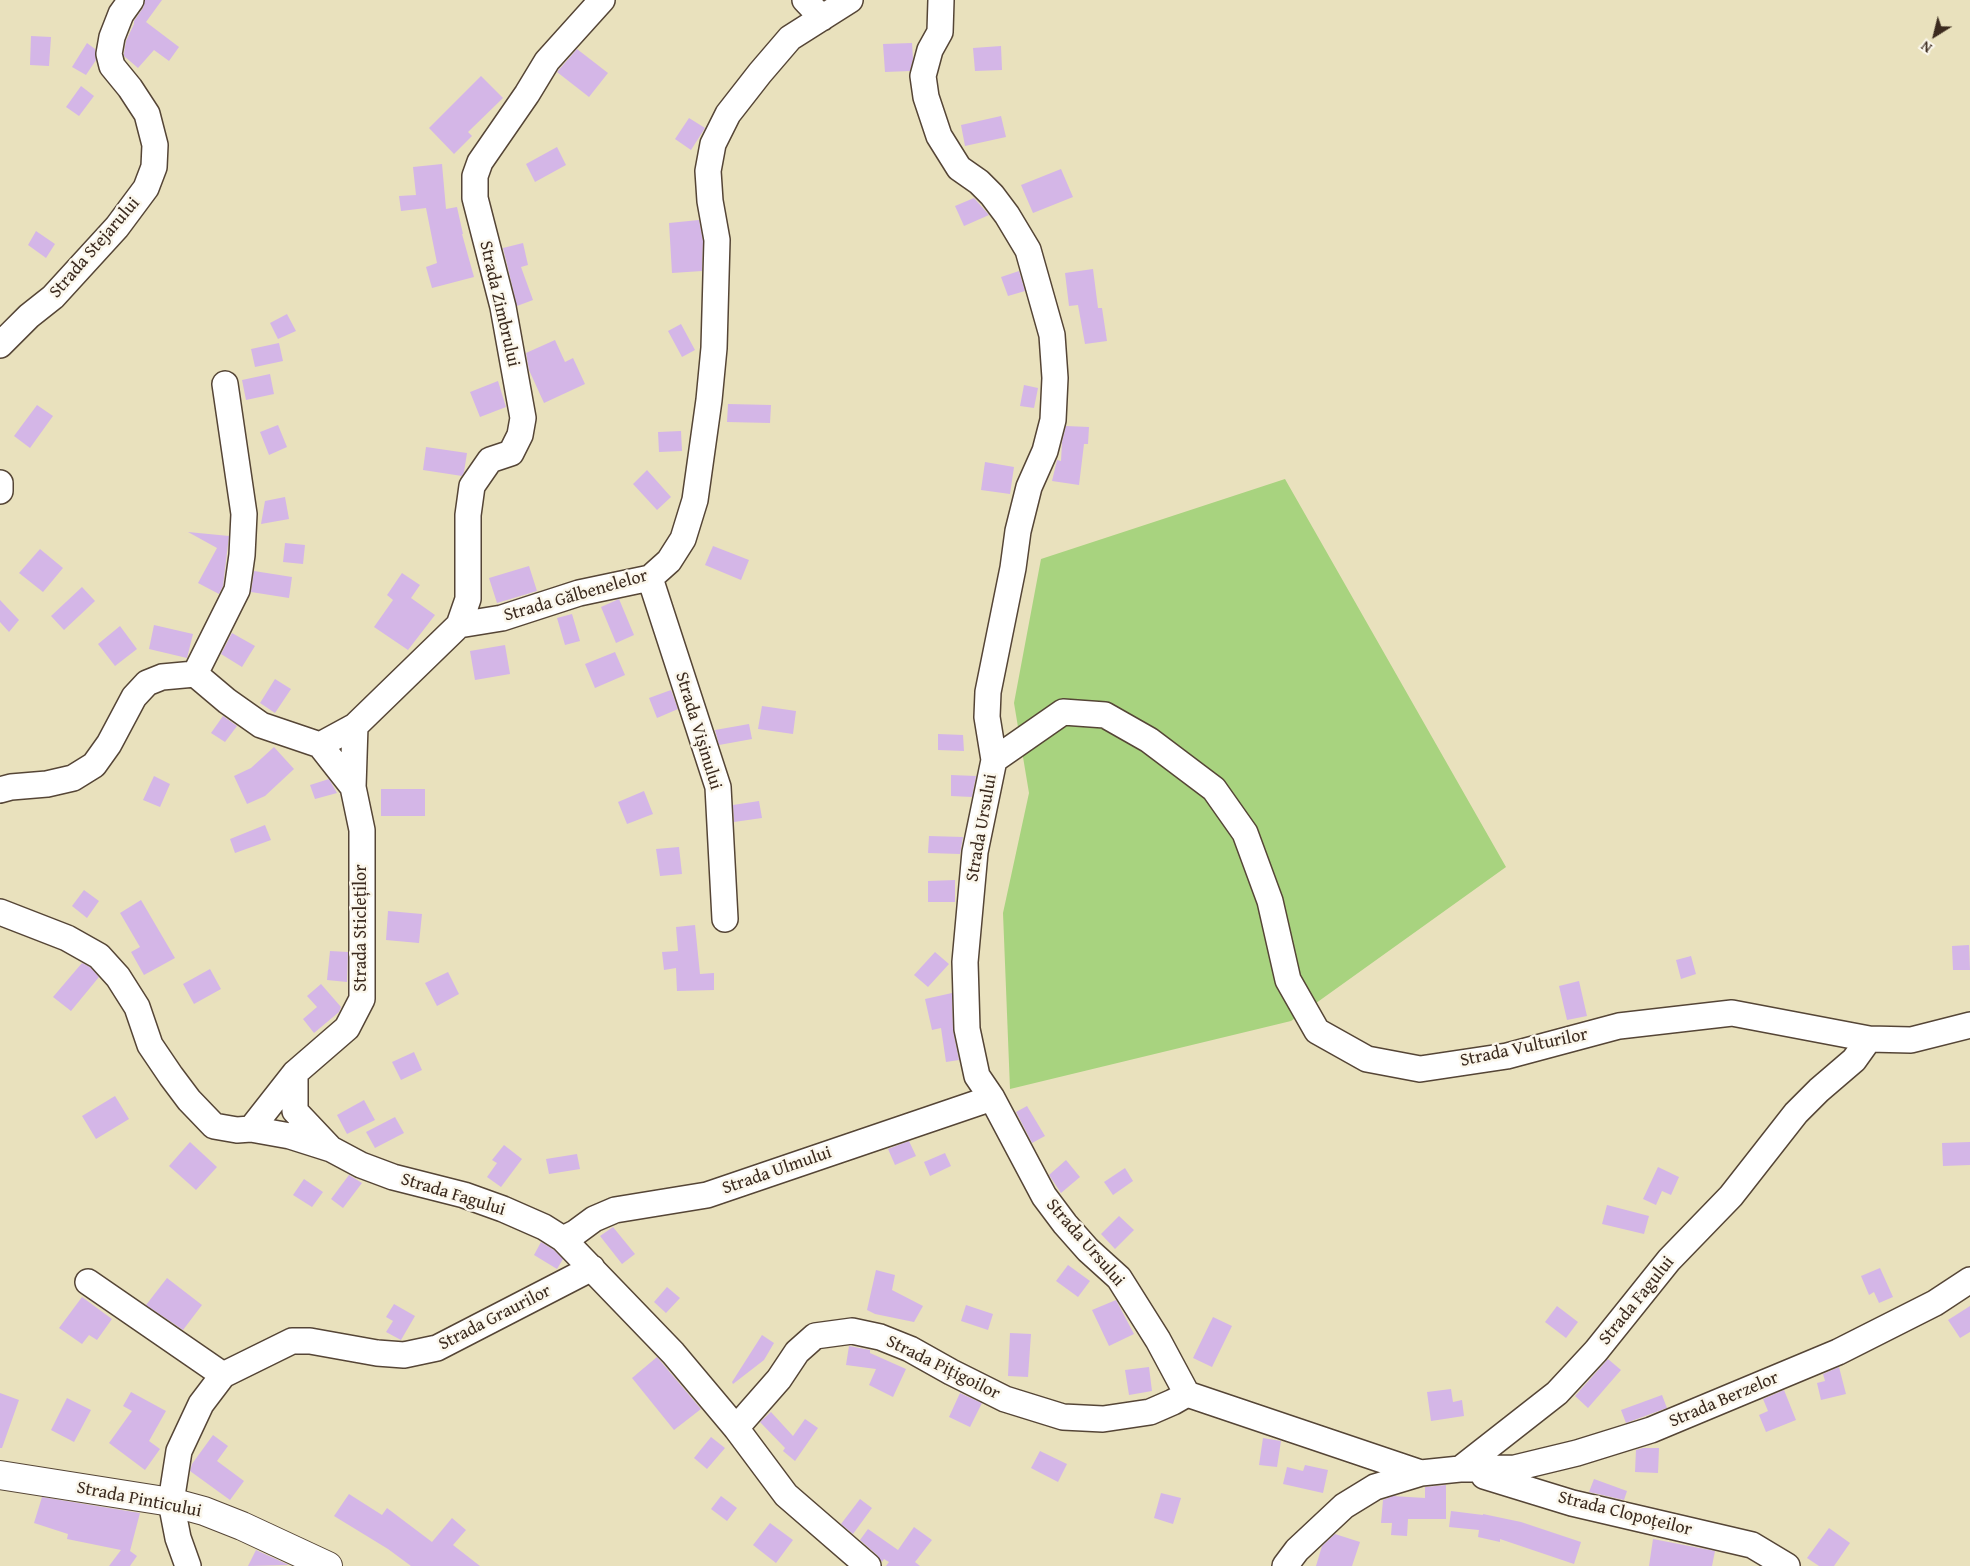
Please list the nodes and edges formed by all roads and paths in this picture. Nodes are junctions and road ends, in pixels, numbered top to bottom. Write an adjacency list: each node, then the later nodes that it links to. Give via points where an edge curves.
1 (131, 0): 7 (street, Strada Stejarului, via 121,14 109,54 112,66 148,114 155,145 154,167 146,188 117,227 53,298)
2 (602, 0): 12 (street, Strada Zimbrului, via 547,61 480,162 475,176 475,198 503,307 523,418 520,435 511,453 490,460 472,486 468,515 468,599)
3 (805, 0): 6 (street)
4 (850, 0): 6 (street, Strada Gălbenelelor)
5 (941, 0): 16 (street, Strada Ursului, via 940,32 930,50 923,76 926,97 939,136 960,168 980,182 992,196 1028,250 1052,334 1053,420 1045,451 1029,487 1018,531 988,692 987,717)
6 (822, 18): 11 (street, Strada Gălbenelelor, via 790,38 728,114 713,144 708,171 718,240 714,348 695,500 683,539 669,561)
7 (0, 345)
8 (225, 384): 13 (street, via 244,514 242,555 237,590)
9 (0, 482): 10 (street)
10 (0, 490)
11 (650, 578): 12 (street, Strada Gălbenelelor, via 579,594 502,618); 20 (street, Strada Vișinului, via 718,787)
12 (459, 625): 14 (street)
13 (195, 674): 15 (street, via 261,725); 18 (street, via 162,677 146,683 134,697 94,765 74,778)
14 (355, 726): 15 (street); 17 (street, Strada Sticleților)
15 (320, 745): 17 (street, Strada Sticleților)
16 (994, 760): 22 (street, Strada Vulturilor, via 1063,712 1105,715 1149,740 1214,789 1245,833 1270,901 1288,980 1317,1031 1367,1059 1420,1069 1507,1056 1619,1026 1732,1013); 24 (street, Strada Ursului, via 975,852 965,962 967,1029 976,1076)
17 (353, 787): 23 (street, Strada Sticleților, via 362,830 362,999 347,1028)
18 (0, 790)
19 (0, 912): 25 (street, Strada Fagului, via 67,938 99,956 118,977 137,1007 150,1045 189,1100 214,1126)
20 (725, 919)
21 (1970, 1025): 22 (street, via 1911,1040)
22 (1869, 1039): 34 (street, Strada Fagului, via 1854,1060 1796,1113 1731,1196 1669,1260 1557,1394)
23 (294, 1074): 25 (street, Strada Sticleților); 26 (street, via 295,1111)
24 (992, 1098): 27 (street, Strada Ulmului, via 707,1195 615,1210); 32 (street, Strada Ursului, via 1044,1196 1082,1243 1119,1278)
25 (251, 1129): 26 (street, Strada Fagului, via 290,1136)
26 (331, 1150): 27 (street, Strada Fagului, via 393,1177 464,1195 502,1209)
27 (563, 1239): 28 (street, Strada Fagului)
28 (592, 1268): 31 (street, Strada Graurilor, via 437,1348 404,1356 292,1341); 33 (street, Strada Fagului, via 673,1353)
29 (1970, 1280): 34 (street, Strada Berzelor, via 1935,1303 1838,1352 1651,1430 1515,1468)
30 (88, 1282): 31 (street)
31 (223, 1375): 37 (street, Strada Graurilor, via 200,1404 178,1451)
32 (1187, 1394): 33 (street, Strada Pițigoilor, via 1150,1412 1103,1419 1064,1417 1005,1399 910,1349 880,1337 852,1331 815,1336 797,1352 779,1379); 35 (street)
33 (736, 1428): 40 (street, Strada Fagului, via 786,1495)
34 (1460, 1469): 35 (street); 42 (street, Strada Clopoțeilor, via 1572,1502 1752,1545)
35 (1421, 1473): 41 (street, via 1375,1487 1344,1506 1297,1550)
36 (0, 1475): 37 (main road, Strada Pinticului)
37 (171, 1502): 38 (street, Strada Graurilor); 39 (main road, Strada Pinticului, via 242,1526)
38 (188, 1566)
39 (328, 1566)
40 (868, 1566)
41 (1285, 1566)
42 (1787, 1566)

